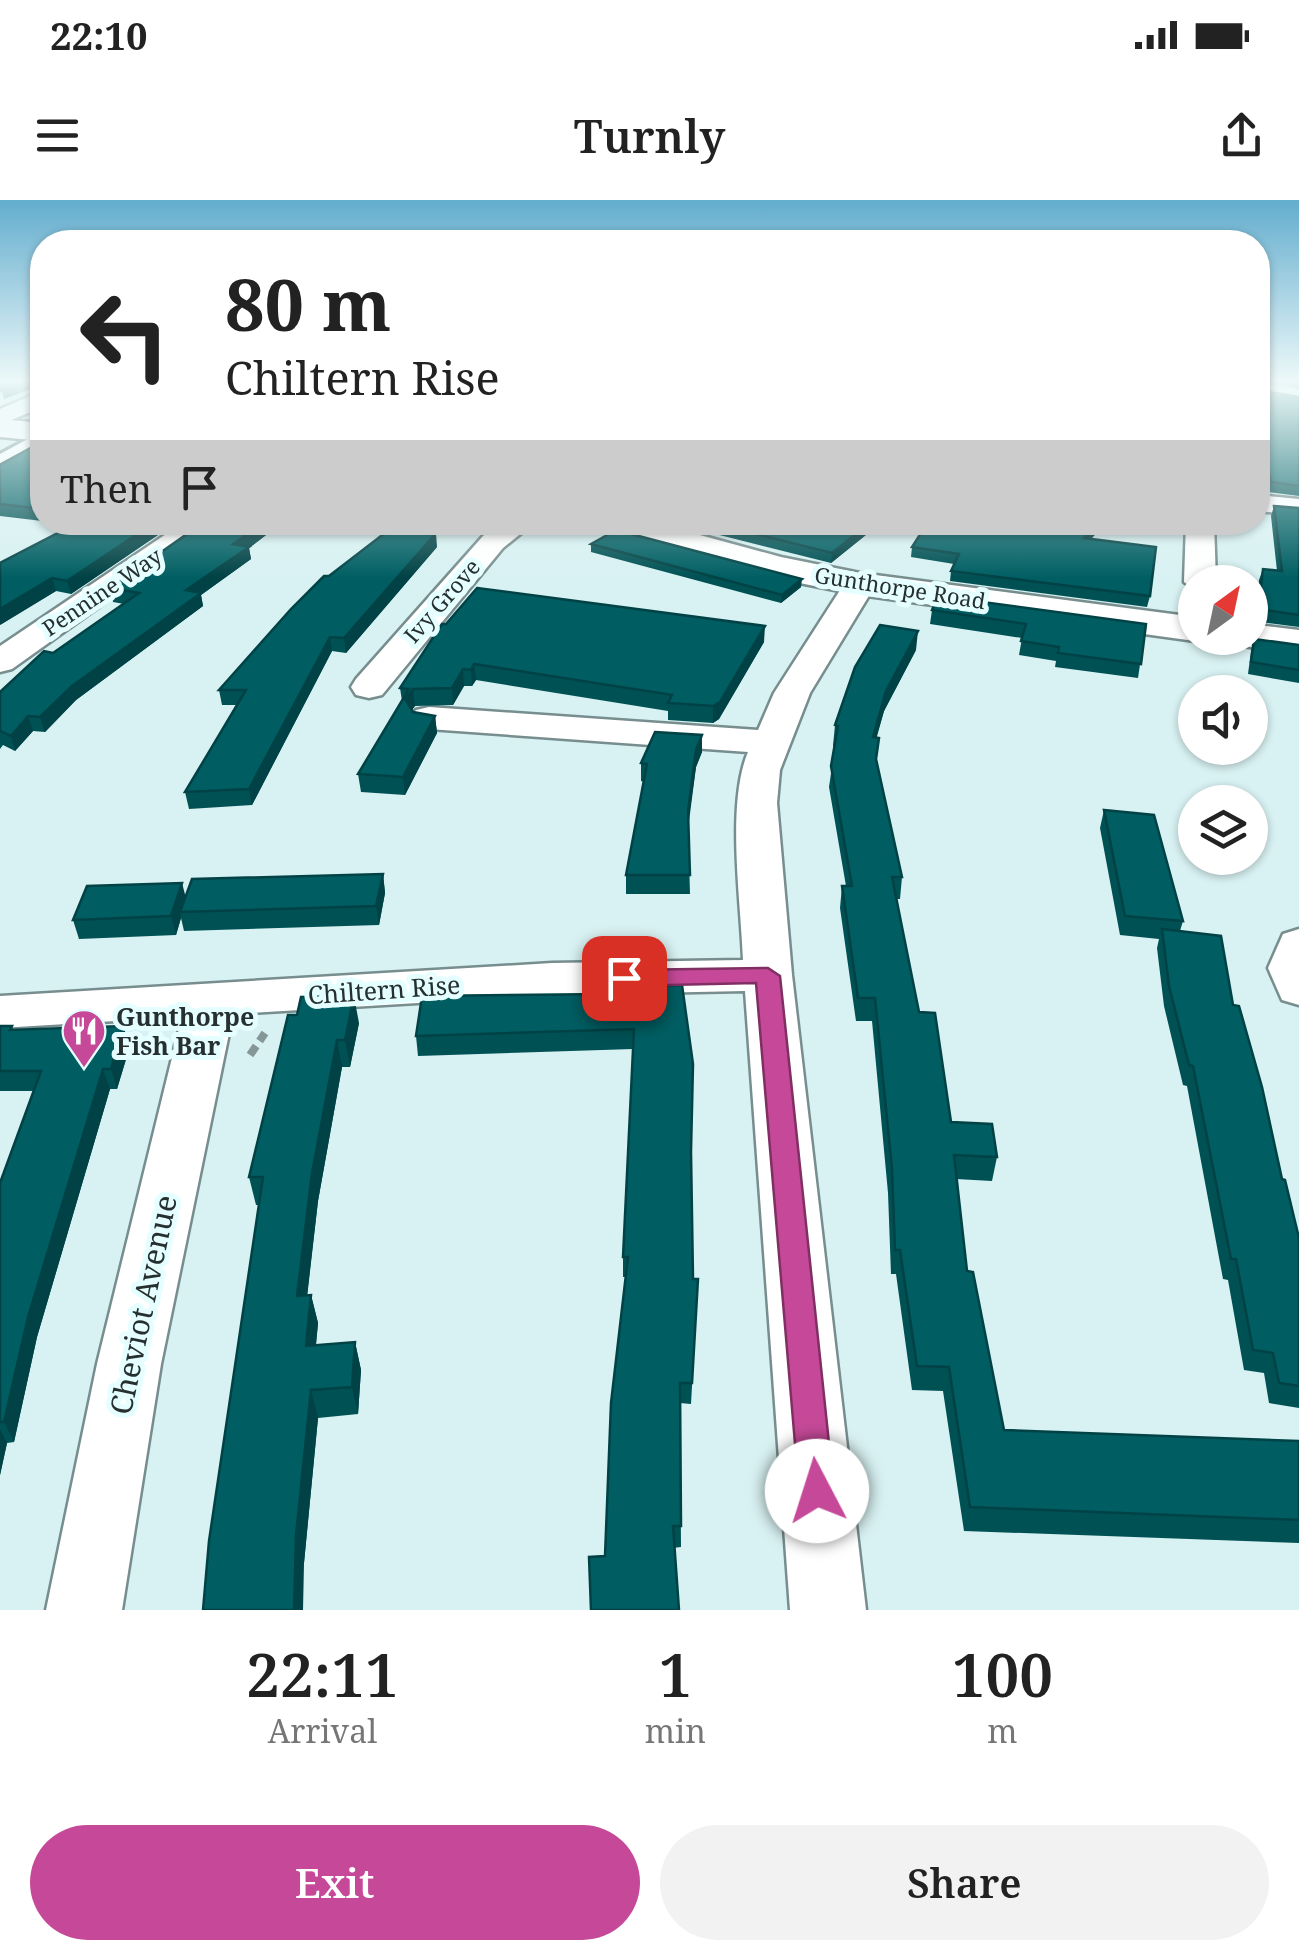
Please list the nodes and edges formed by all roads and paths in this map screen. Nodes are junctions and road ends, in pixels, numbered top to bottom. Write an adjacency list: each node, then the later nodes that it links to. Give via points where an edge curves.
1 (22, 446): 2 (lane)
2 (0, 459)
3 (1270, 504): 4 (street)
4 (1299, 507)
5 (185, 535): 14 (street, Pennine Way)
6 (502, 535): 15 (street, Ivy Grove)
7 (656, 535): 10 (street, Gunthorpe Road)
8 (1200, 535): 9 (street)
9 (1200, 565)
10 (860, 584): 11 (street, Gunthorpe Road); 17 (street, via 792,694)
11 (1178, 627)
12 (1268, 638): 13 (street)
13 (1299, 642)
14 (0, 662)
15 (368, 686)
16 (429, 718): 17 (street)
17 (772, 742): 19 (street, via 760,770 758,803)
18 (1299, 944): 20 (street, via 1292,968)
19 (768, 976): 21 (street, Chiltern Rise, via 552,979); 26 (street)
20 (1299, 990)
21 (211, 1001): 22 (street, Chiltern Rise); 25 (street, Cheviot Avenue, via 130,1364)
22 (0, 1012)
23 (276, 1020): 24 (path, via 251,1048)
24 (247, 1066)
25 (84, 1610)
26 (828, 1610)

